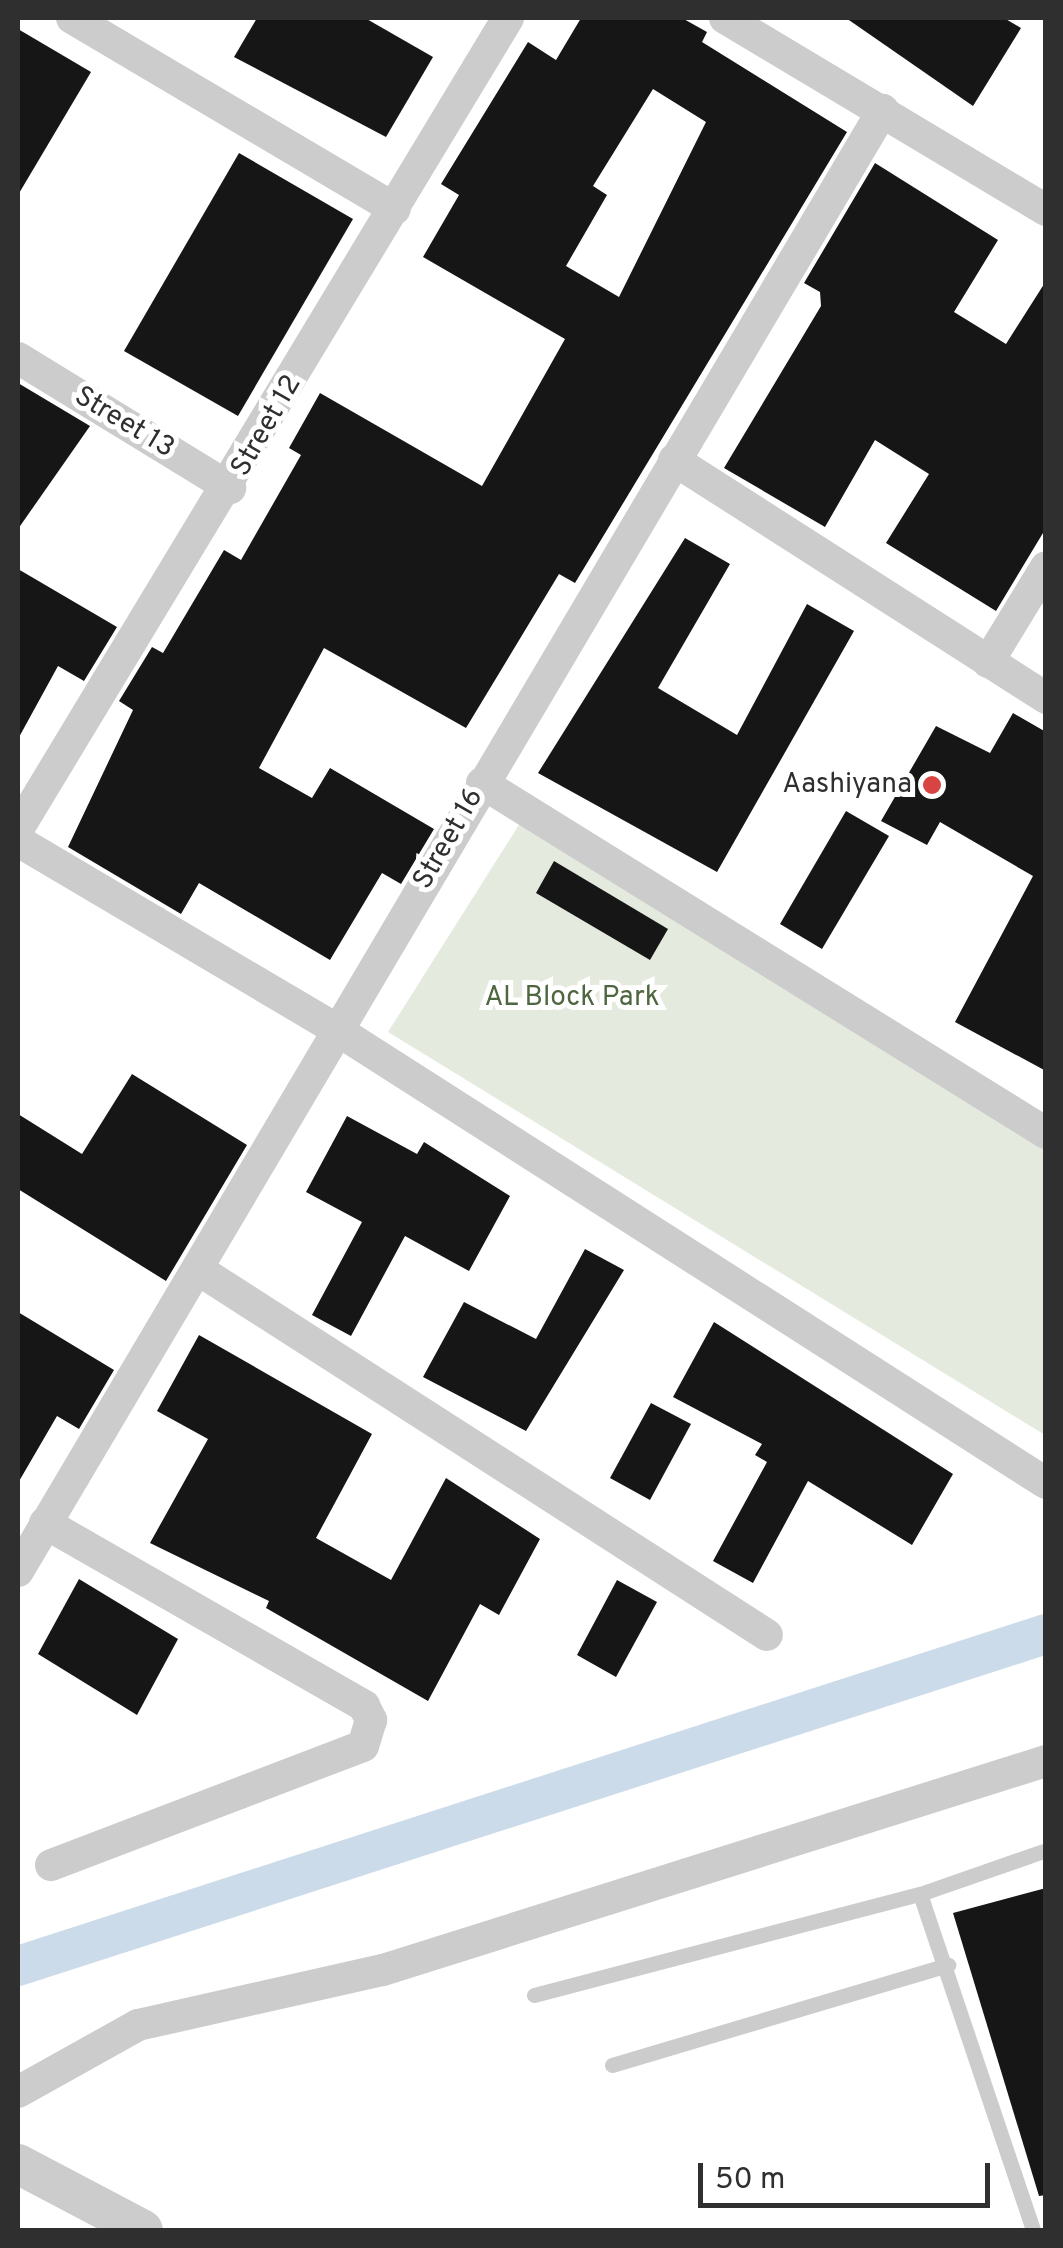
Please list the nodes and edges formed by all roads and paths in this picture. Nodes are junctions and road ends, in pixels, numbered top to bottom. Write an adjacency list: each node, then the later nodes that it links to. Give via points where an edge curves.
1 (72, 18): 5 (street)
2 (508, 18): 5 (street, Street 12)
3 (725, 18): 4 (street)
4 (883, 110): 6 (street); 8 (street, Street 16)
5 (395, 209): 9 (street, Street 12)
6 (1046, 210)
7 (18, 358): 9 (street, Street 13)
8 (674, 460): 11 (street); 13 (street, Street 16)
9 (230, 488): 14 (street, Street 12)
10 (1046, 567): 11 (street)
11 (988, 662): 12 (street)
12 (1046, 698)
13 (482, 783): 16 (street, Street 16); 17 (street)
14 (18, 829)
15 (18, 841): 16 (street)
16 (338, 1030): 18 (street, Street 16); 19 (street)
17 (1046, 1132)
18 (199, 1270): 20 (street, Street 16); 22 (street)
19 (1046, 1484)
20 (45, 1523): 21 (street, Street 16); 25 (street, via 364,1706 371,1720 364,1746)
21 (18, 1570)
22 (767, 1635)
23 (1046, 1761): 30 (street, via 383,1970 138,2025)
24 (1046, 1850): 26 (lane)
25 (51, 1865)
26 (920, 1894): 27 (lane); 28 (lane)
27 (948, 1965): 29 (lane); 33 (lane)
28 (534, 1995)
29 (612, 2066)
30 (18, 2092)
31 (18, 2164): 32 (street)
32 (143, 2230)
33 (1033, 2230)

